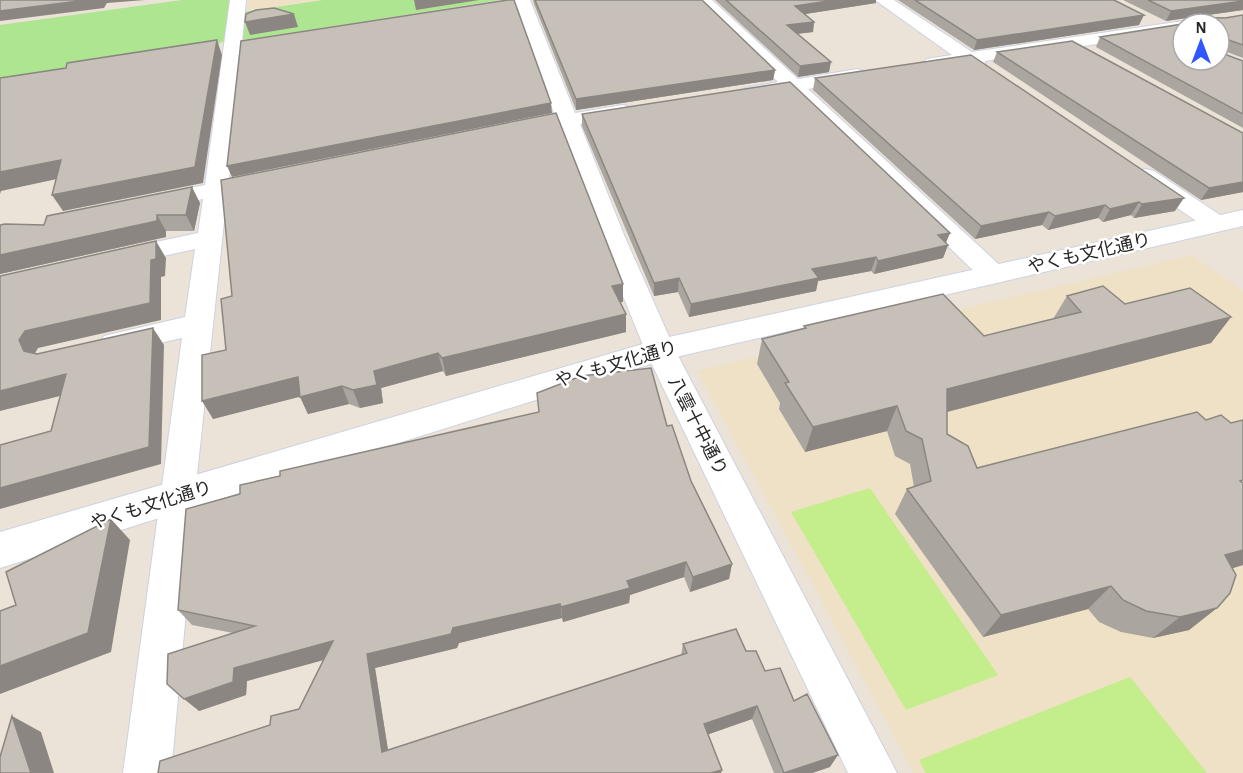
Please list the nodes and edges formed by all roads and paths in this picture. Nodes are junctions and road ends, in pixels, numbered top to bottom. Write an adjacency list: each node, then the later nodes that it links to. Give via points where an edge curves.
1 (238, 0): 21 (street)
2 (703, 0): 14 (street)
3 (883, 0): 9 (street)
4 (519, 1): 17 (street, 八雲十中通り)
5 (1134, 14): 6 (street)
6 (1171, 26)
7 (1171, 27): 8 (street)
8 (1071, 43): 9 (street); 10 (street)
9 (969, 58): 11 (street); 13 (street)
10 (1100, 59)
11 (910, 67)
12 (876, 73): 14 (street)
13 (997, 77)
14 (794, 86): 15 (street); 26 (street)
15 (738, 94)
16 (647, 108): 17 (street)
17 (568, 120): 18 (street); 29 (street, 八雲十中通り)
18 (493, 134)
19 (1132, 166): 23 (street)
20 (285, 175): 21 (street)
21 (216, 189): 22 (street); 24 (street)
22 (134, 206)
23 (1230, 221): 26 (street, やくも文化通り)
24 (210, 238): 25 (street); 27 (street)
25 (93, 264)
26 (994, 275): 29 (street, やくも文化通り)
27 (199, 324): 28 (street); 30 (street)
28 (84, 350)
29 (660, 350): 30 (street, やくも文化通り); 33 (street, 八雲十中通り)
30 (178, 497): 31 (street, やくも文化通り); 32 (street)
31 (0, 550)
32 (147, 773)
33 (873, 773)

